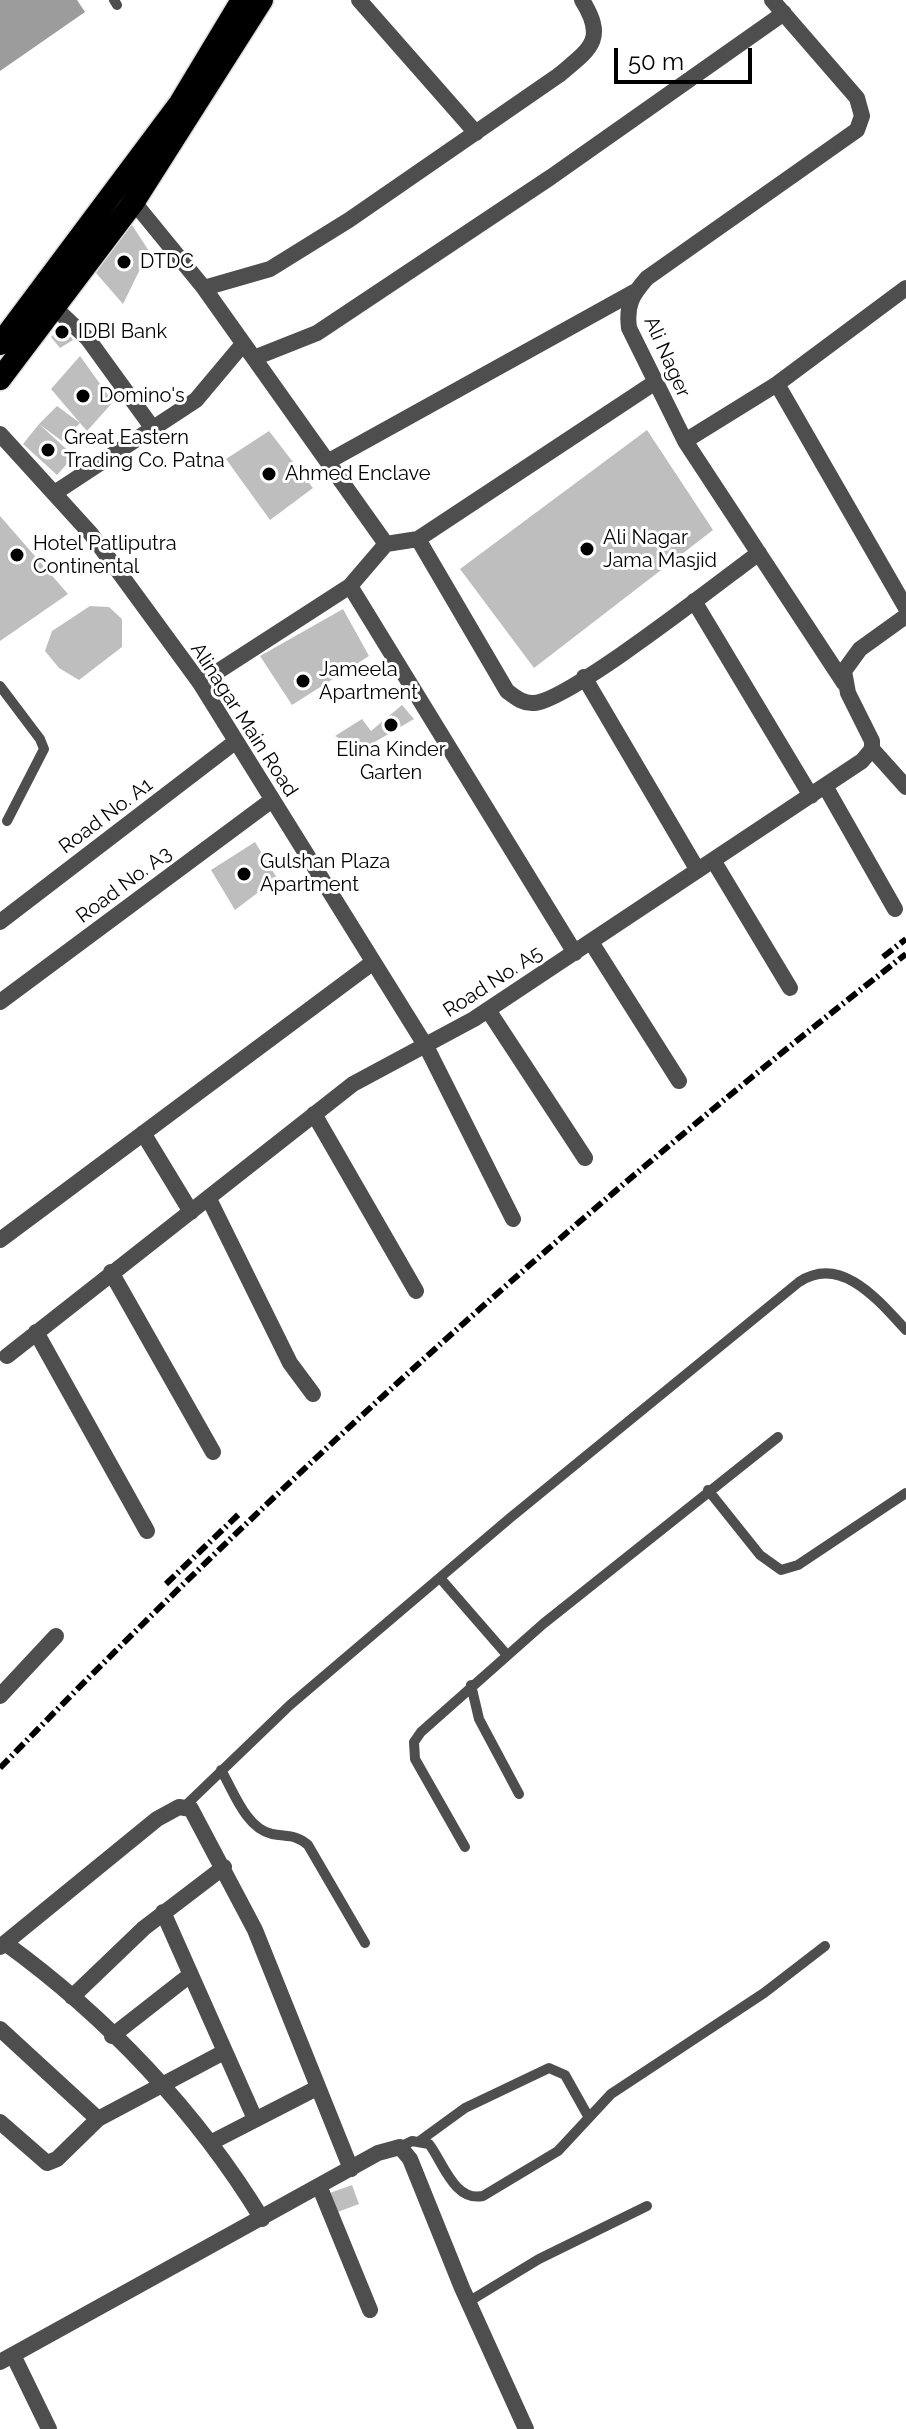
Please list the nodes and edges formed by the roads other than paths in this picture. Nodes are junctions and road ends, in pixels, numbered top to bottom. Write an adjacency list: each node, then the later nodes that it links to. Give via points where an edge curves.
1 (242, 0): 7 (highway)
2 (262, 0): 7 (highway)
3 (359, 0): 6 (street)
4 (582, 0): 6 (street, via 594,20 596,35 589,50)
5 (778, 6): 10 (street, Ali Nager, via 857,98 862,116 857,130); 14 (street, via 551,177 317,333)
6 (476, 133): 8 (street, via 270,269)
7 (127, 195): 8 (street); 11 (highway); 12 (highway)
8 (204, 288): 13 (street)
9 (906, 288): 17 (street)
10 (634, 292): 16 (street, Ali Nager, via 627,309 629,328); 21 (street)
11 (54, 307): 15 (highway); 18 (street, via 88,339)
12 (0, 344)
13 (243, 344): 14 (street); 18 (street, via 196,400)
14 (254, 358): 21 (street)
15 (0, 379)
16 (654, 383): 20 (street, Ali Nager); 23 (street)
17 (777, 384): 20 (street); 28 (street)
18 (154, 430): 22 (street)
19 (0, 434): 22 (street, Alinagar Main Road)
20 (685, 441): 25 (street, Ali Nager)
21 (329, 461): 24 (street)
22 (56, 492): 31 (street, Alinagar Main Road)
23 (418, 539): 24 (street); 30 (street, via 507,691 520,701 535,703)
24 (386, 544): 26 (street)
25 (759, 553): 27 (street); 32 (street, Ali Nager)
26 (350, 586): 31 (street); 45 (street)
27 (694, 601): 30 (street); 37 (street)
28 (906, 608)
29 (906, 616): 32 (street, via 848,661)
30 (584, 677): 41 (street)
31 (200, 683): 34 (street, Alinagar Main Road)
32 (844, 683): 35 (street)
33 (0, 686): 39 (lane, via 44,749)
34 (235, 742): 38 (street, Alinagar Main Road); 43 (street, Road No. A1)
35 (872, 749): 36 (street); 37 (street, Road No. A5)
36 (906, 787)
37 (818, 791): 40 (street, Road No. A5); 42 (street)
38 (272, 800): 46 (street, Alinagar Main Road); 48 (street, Road No. A3)
39 (7, 821)
40 (713, 860): 41 (street, Road No. A5); 47 (street)
41 (697, 869): 44 (street, Road No. A5)
42 (895, 909)
43 (0, 922)
44 (591, 942): 45 (street, Road No. A5); 51 (street)
45 (575, 953): 49 (street, Road No. A5)
46 (372, 963): 50 (street, Alinagar Main Road); 53 (street)
47 (790, 988)
48 (0, 1002)
49 (488, 1010): 50 (street, Road No. A5); 54 (street)
50 (427, 1048): 52 (street, Road No. A5, via 374,1071); 57 (street, Alinagar Main Road)
51 (679, 1081)
52 (314, 1114): 55 (street, Road No. A5); 60 (street)
53 (143, 1133): 56 (street); 58 (street)
54 (585, 1158)
55 (209, 1199): 56 (street, Road No. A5); 64 (street, via 290,1363)
56 (191, 1212): 59 (street, Road No. A5)
57 (513, 1219)
58 (0, 1240)
59 (111, 1272): 62 (street, Road No. A5); 66 (street)
60 (416, 1291)
61 (906, 1330): 70 (lane, via 838,1274 827,1270 809,1275)
62 (36, 1332): 63 (street, Road No. A5); 69 (street)
63 (7, 1356)
64 (313, 1394)
65 (778, 1437): 67 (lane)
66 (213, 1452)
67 (708, 1490): 68 (lane, via 760,1555 781,1570 798,1565); 72 (lane)
68 (906, 1493)
69 (147, 1531)
70 (440, 1578): 72 (lane); 75 (lane)
71 (56, 1636): 74 (street)
72 (507, 1655): 73 (lane)
73 (471, 1685): 76 (lane, via 479,1719); 78 (lane, via 431,1719 412,1751)
74 (0, 1696)
75 (221, 1770): 77 (lane); 81 (lane, via 260,1829 291,1835 308,1845)
76 (519, 1794)
77 (185, 1806): 79 (street); 82 (street, via 121,1846)
78 (465, 1847)
79 (224, 1867): 80 (street); 90 (street, via 282,1992)
80 (163, 1912): 84 (street); 85 (street)
81 (365, 1943)
82 (2, 1945): 85 (street)
83 (825, 1946): 91 (lane, via 611,2094)
84 (190, 1975): 87 (street); 88 (street)
85 (72, 1997): 87 (street)
86 (0, 2029): 92 (street)
87 (112, 2036): 89 (street)
88 (224, 2052): 89 (street); 93 (street)
89 (161, 2086): 92 (street); 96 (street)
90 (317, 2088): 93 (street); 98 (street)
91 (588, 2116): 95 (lane, via 565,2075 549,2068 478,2100); 95 (lane, via 558,2151 474,2197 459,2190)
92 (98, 2119): 94 (street, via 47,2163)
93 (255, 2119): 96 (street)
94 (0, 2122)
95 (421, 2140): 97 (lane)
96 (212, 2142): 101 (street)
97 (400, 2147): 98 (street); 102 (street, via 410,2159)
98 (351, 2169): 99 (street)
99 (320, 2188): 101 (street); 103 (street)
100 (647, 2206): 102 (lane, via 539,2259)
101 (262, 2219): 104 (street)
102 (468, 2302): 106 (street)
103 (370, 2310)
104 (7, 2358): 105 (street)
105 (49, 2429)
106 (526, 2429)

